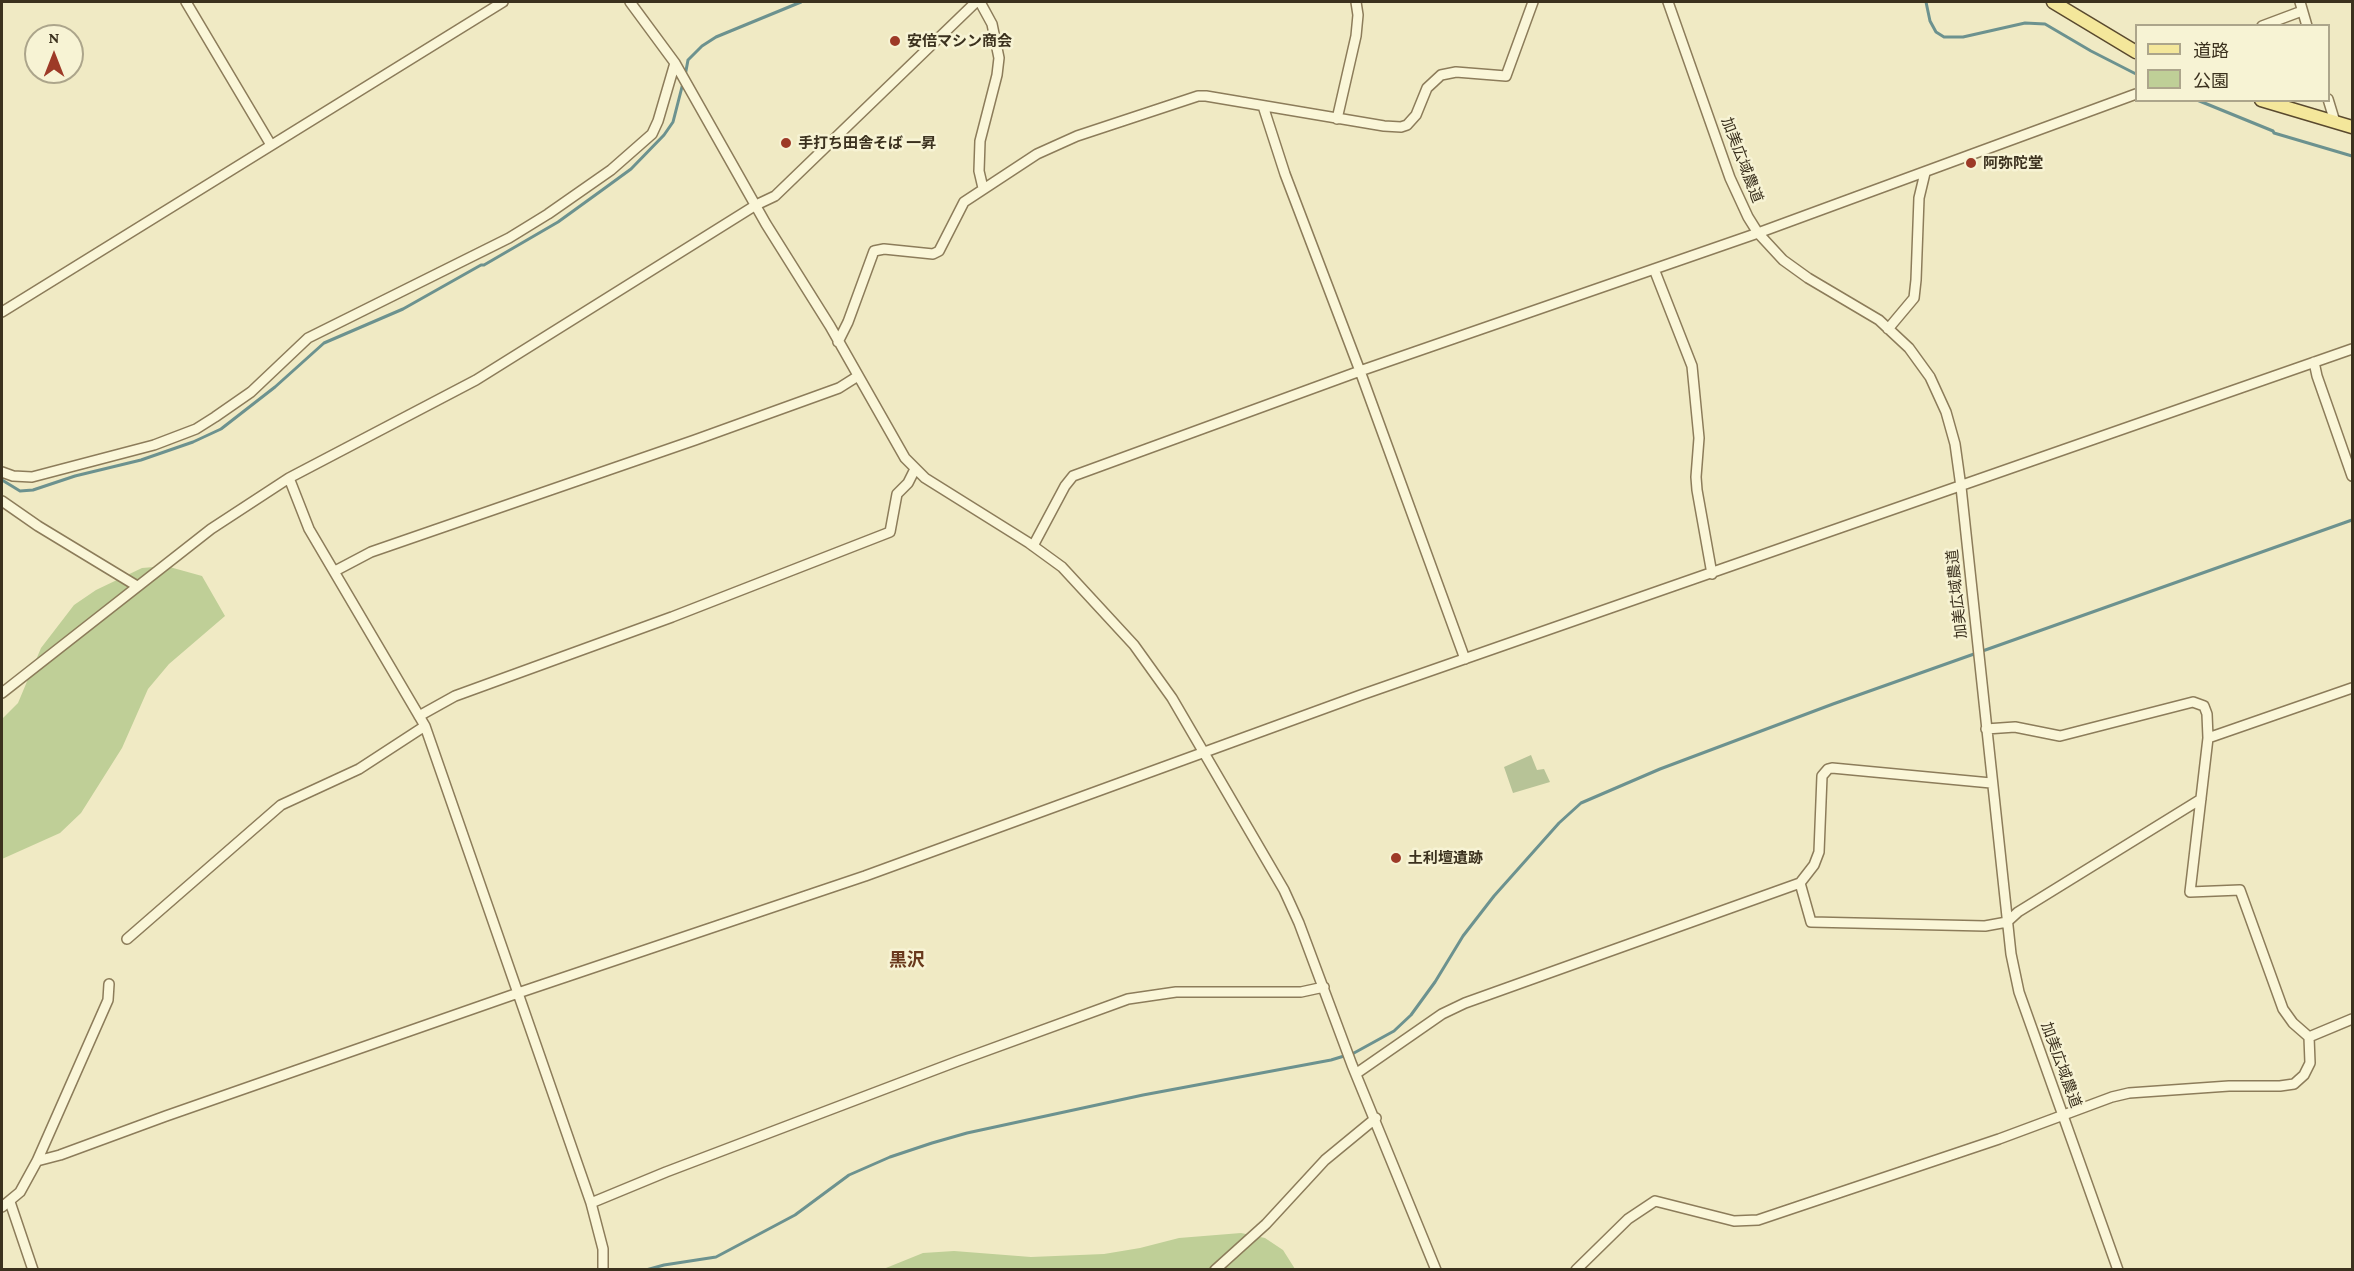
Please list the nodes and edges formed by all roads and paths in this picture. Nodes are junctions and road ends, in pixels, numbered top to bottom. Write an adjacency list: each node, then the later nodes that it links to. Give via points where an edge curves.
1 (186, 2): 21 (street)
2 (630, 2): 13 (street)
3 (978, 2): 23 (street, via 992,24 999,58 980,141); 24 (street, via 775,196)
4 (1356, 2): 18 (street, via 1356,36)
5 (1533, 2): 18 (street, via 1506,76 1456,72 1441,75 1427,88 1416,115 1401,127)
6 (1668, 2): 25 (street, 加美広域農道, via 1730,178)
7 (2053, 2): 12 (main road)
8 (497, 3): 21 (street)
9 (2301, 6): 10 (street); 11 (street)
10 (2266, 24)
11 (2306, 24)
12 (2135, 51)
13 (678, 67): 24 (street); 35 (street, via 652,134 611,170 509,238 308,338 251,392 196,429 154,445 32,477)
14 (2135, 94): 22 (street)
15 (2268, 102): 19 (main road)
16 (2329, 102): 19 (street)
17 (1263, 106): 18 (street); 23 (street, via 1198,96 1077,136 1037,154); 32 (street)
18 (1337, 119)
19 (2336, 122): 20 (main road)
20 (2352, 127)
21 (271, 145): 27 (street)
22 (1925, 173): 25 (street); 28 (street, via 1919,198 1914,298)
23 (983, 189): 29 (street, via 959,207 939,251 874,251)
24 (756, 205): 29 (street); 37 (street, via 476,380)
25 (1758, 233): 26 (street); 28 (street, 加美広域農道, via 1783,260)
26 (1654, 269): 32 (street); 42 (street, via 1692,366 1699,438 1697,490)
27 (2, 312)
28 (1888, 329): 38 (street, 加美広域農道, via 1909,348 1930,377 1946,412)
29 (838, 342): 33 (street)
30 (2352, 349): 31 (street)
31 (2314, 362): 36 (street); 38 (street)
32 (1360, 371): 40 (street, via 1073,476); 44 (street)
33 (858, 376): 34 (street); 41 (street, via 839,388 371,552)
34 (915, 468): 40 (street); 47 (street, via 897,494 890,532 455,696)
35 (2, 472)
36 (2352, 476)
37 (289, 478): 41 (street, via 309,529); 43 (street, via 211,529)
38 (1961, 487): 42 (street); 49 (street, 加美広域農道)
39 (2, 501): 43 (street)
40 (1033, 546): 51 (street, via 1062,567 1134,645)
41 (335, 571): 47 (street)
42 (1712, 574): 44 (street)
43 (138, 586): 46 (street)
44 (1465, 659): 51 (street)
45 (2352, 688): 50 (street)
46 (2, 693)
47 (419, 716): 48 (street)
48 (425, 726): 56 (street, via 359,770 281,805); 59 (street)
49 (1986, 729): 50 (street, via 2015,727 2060,736 2193,702 2206,710); 52 (street, 加美広域農道)
50 (2208, 738): 53 (street)
51 (1206, 753): 58 (street, via 1284,890); 59 (street, via 865,876)
52 (1991, 783): 54 (street, via 1828,769 1822,776 1819,852); 55 (street, 加美広域農道)
53 (2200, 800): 55 (street); 61 (street, via 2190,892 2240,890 2283,1009)
54 (1800, 883): 55 (street, via 1810,922 1985,926); 62 (street, via 1465,1004 1442,1014)
55 (2007, 922): 63 (street, 加美広域農道, via 2019,992)
56 (127, 939)
57 (109, 984): 65 (street, via 108,1000)
58 (1324, 987): 62 (street); 67 (street, via 1301,992 1165,993 1106,1005)
59 (518, 993): 65 (street); 67 (street)
60 (2352, 1019): 61 (street)
61 (2309, 1037): 63 (street, via 2310,1064 2294,1084 2129,1093)
62 (1355, 1069): 64 (street)
63 (2063, 1114): 73 (street, via 1758,1220 1734,1221 1655,1201 1628,1219); 74 (street, 加美広域農道)
64 (1376, 1118): 71 (street, via 1325,1160 1266,1224); 72 (street)
65 (37, 1161): 66 (street)
66 (10, 1202): 68 (street); 69 (street)
67 (591, 1203): 70 (street, via 603,1249)
68 (2, 1207)
69 (33, 1269)
70 (603, 1269)
71 (1215, 1269)
72 (1436, 1269)
73 (1576, 1269)
74 (2118, 1269)

